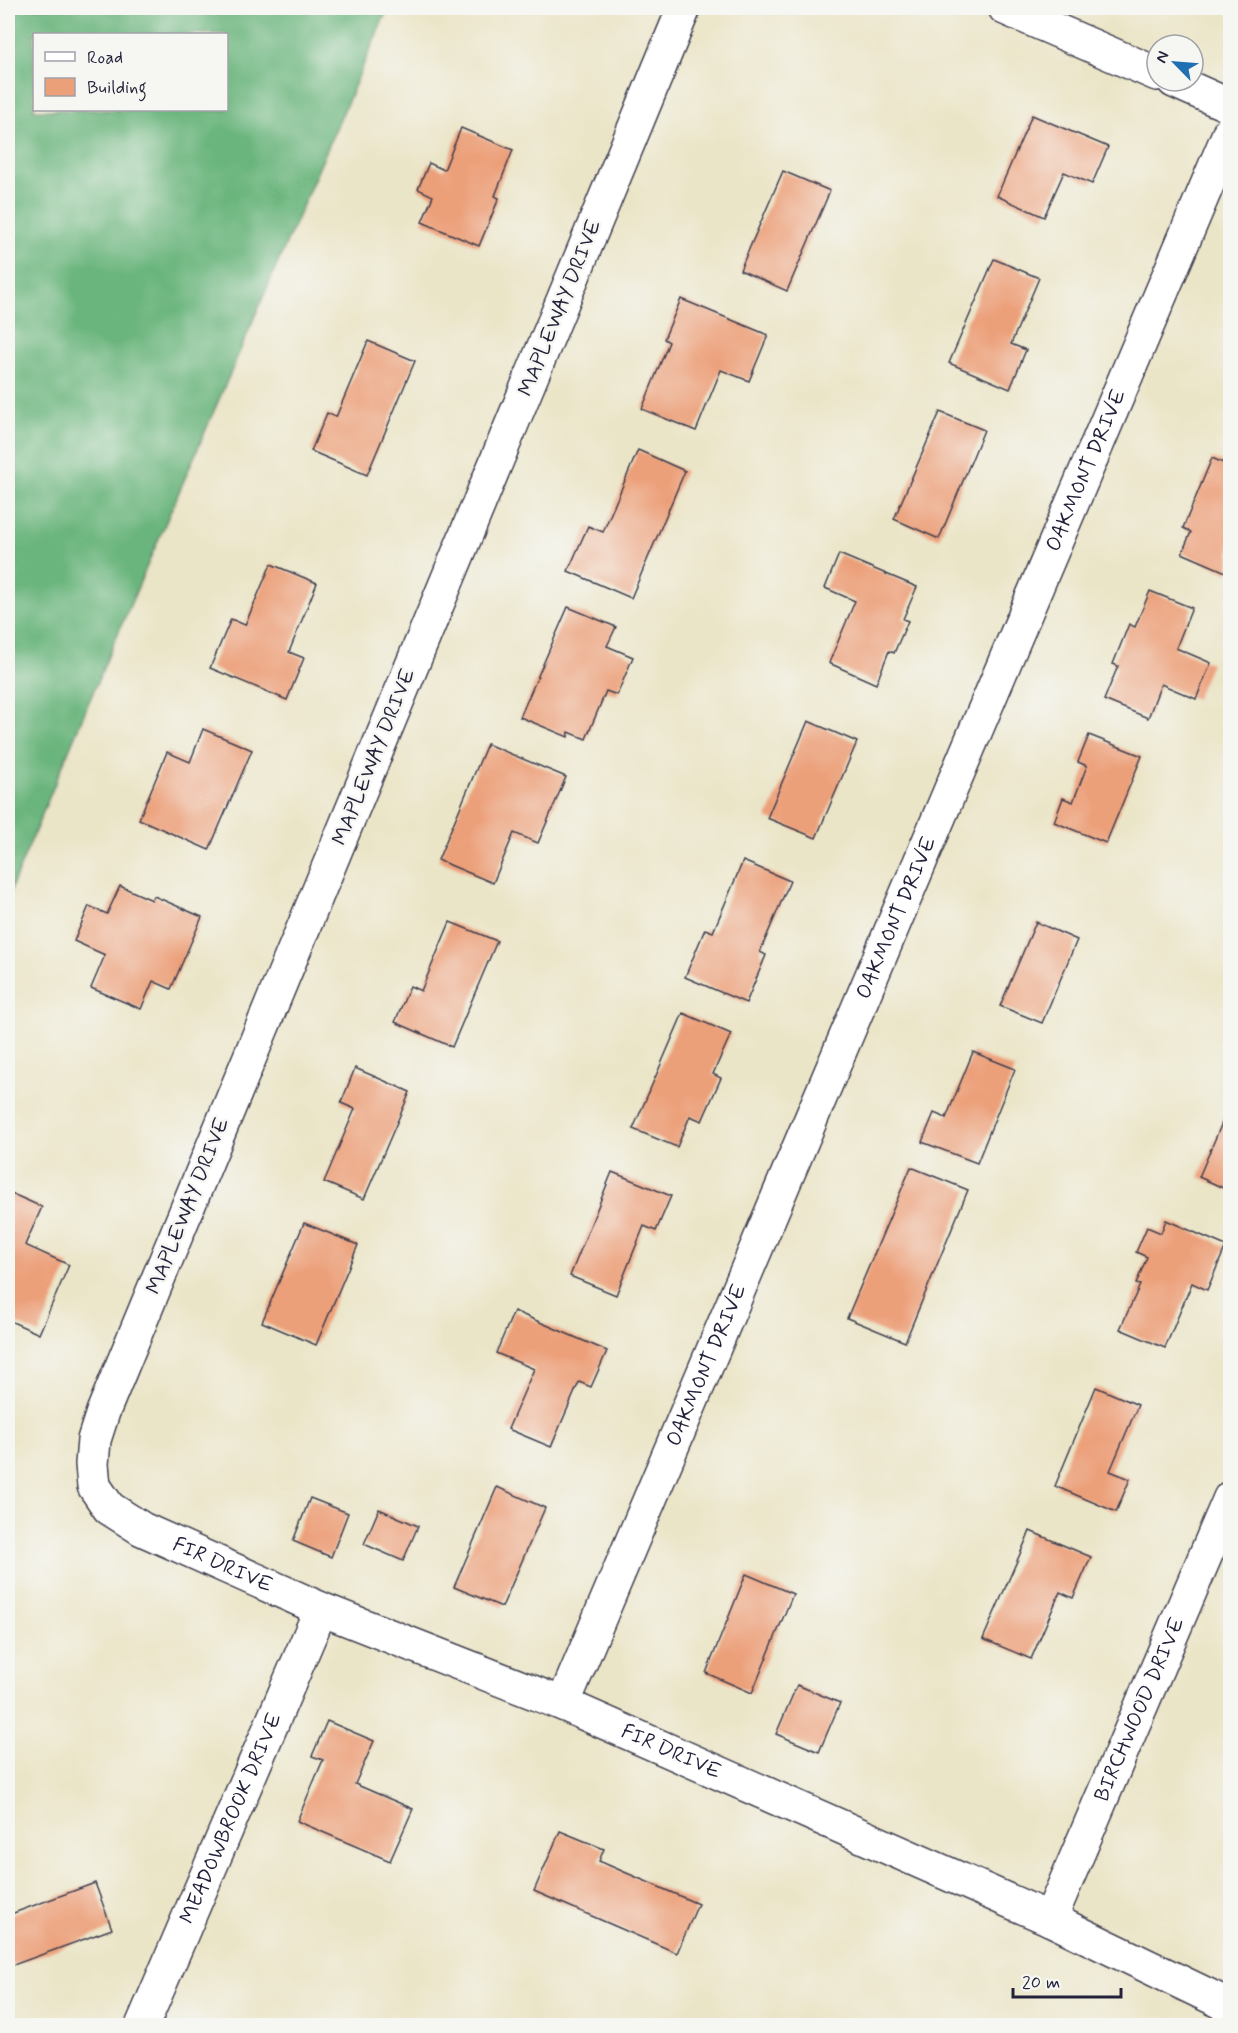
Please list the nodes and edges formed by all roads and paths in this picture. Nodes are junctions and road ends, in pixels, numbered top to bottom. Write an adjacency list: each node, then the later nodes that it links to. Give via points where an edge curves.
1 (684, 8): 8 (street, MAPLEWAY DRIVE, via 103,1412 93,1440 92,1464 94,1486)
2 (1005, 8): 3 (street)
3 (1145, 69)
4 (1201, 93): 5 (street)
5 (1230, 106)
6 (1230, 131): 10 (street, OAKMONT DRIVE)
7 (1230, 1498): 11 (street, BIRCHWOOD DRIVE)
8 (109, 1508): 9 (street, FIR DRIVE, via 142,1529)
9 (321, 1609): 10 (street, FIR DRIVE); 13 (street, MEADOWBROOK DRIVE)
10 (563, 1704): 11 (street, FIR DRIVE)
11 (1050, 1919): 12 (street, FIR DRIVE)
12 (1230, 2006)
13 (142, 2025)

